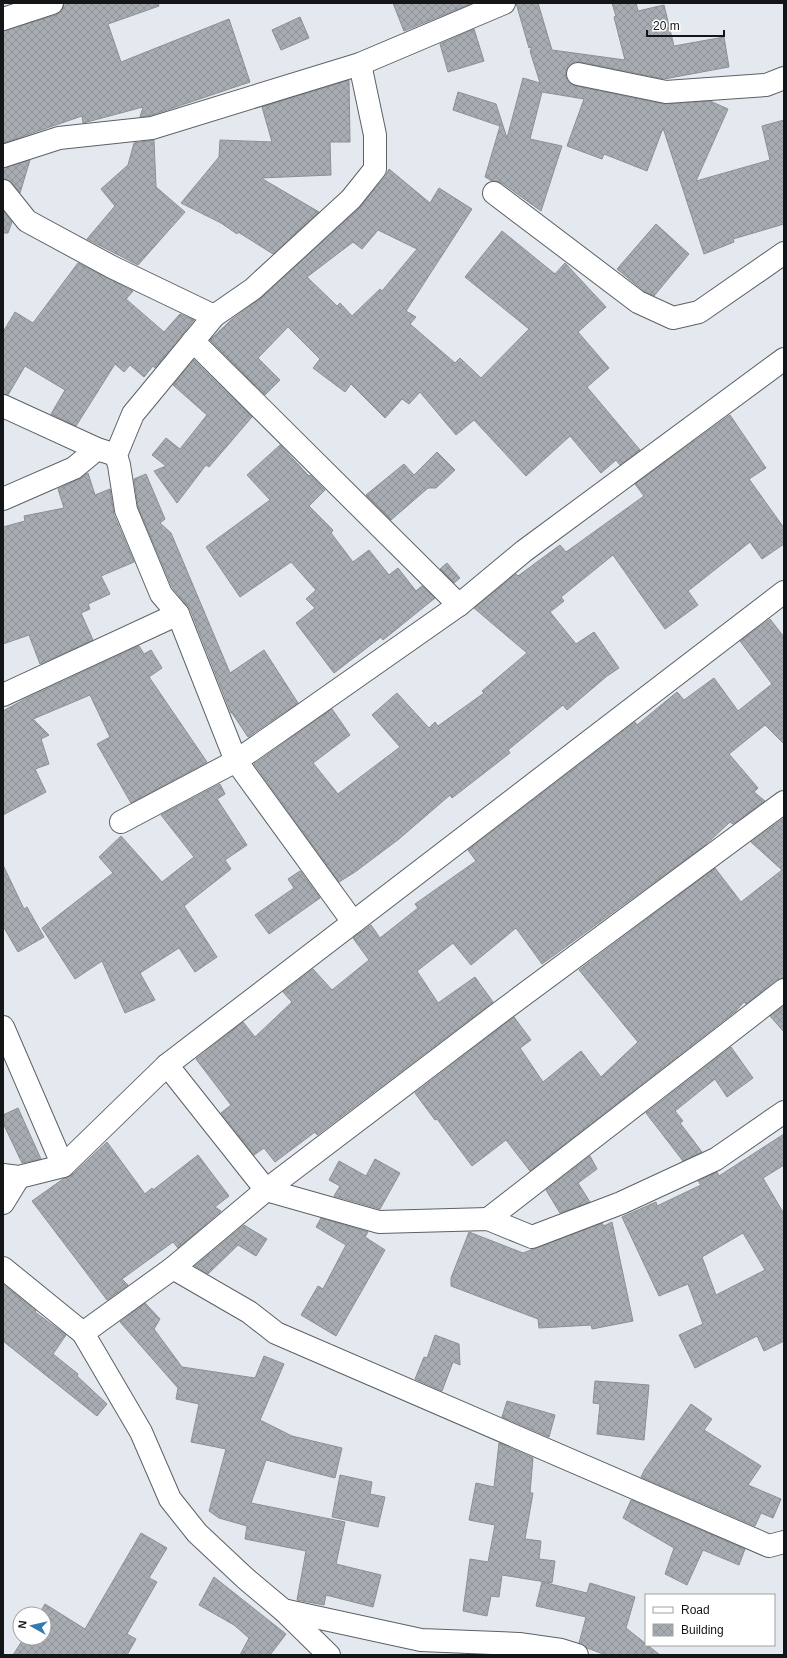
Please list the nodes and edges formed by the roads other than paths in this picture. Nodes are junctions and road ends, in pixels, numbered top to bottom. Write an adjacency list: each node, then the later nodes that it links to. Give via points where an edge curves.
1 (52, 3): 3 (street)
2 (504, 3): 4 (street)
3 (3, 19)
4 (360, 64): 7 (street, via 152,128 59,138); 11 (street, via 375,135 376,169 350,199 253,289)
5 (578, 74): 6 (street, via 666,92 766,85)
6 (784, 78)
7 (3, 156)
8 (3, 191): 11 (street, via 27,221 112,267)
9 (494, 193): 10 (street, via 638,302 673,318 699,312)
10 (784, 253)
11 (214, 316): 12 (street)
12 (194, 341): 15 (street, via 133,414); 18 (street)
13 (784, 359): 18 (street, via 524,551)
14 (3, 406): 15 (street)
15 (107, 452): 16 (street); 19 (street, via 119,465 126,510 161,594)
16 (3, 499)
17 (784, 592): 24 (street)
18 (458, 605): 21 (street)
19 (178, 614): 20 (street); 21 (street)
20 (3, 695)
21 (236, 761): 23 (street); 24 (street)
22 (784, 802): 31 (street, via 509,1005)
23 (121, 822)
24 (353, 922): 27 (street)
25 (784, 990): 33 (street)
26 (3, 1027): 29 (street)
27 (167, 1065): 29 (street); 31 (street)
28 (784, 1112): 33 (street, via 716,1159 621,1203 532,1237)
29 (63, 1166): 30 (street)
30 (11, 1176): 32 (street)
31 (266, 1190): 33 (street, via 379,1222); 35 (street)
32 (3, 1203)
33 (488, 1219)
34 (3, 1268): 36 (street)
35 (173, 1268): 36 (street); 37 (street, via 249,1312 276,1333 769,1546)
36 (83, 1333): 38 (street, via 141,1432 170,1499 197,1533)
37 (784, 1542)
38 (283, 1610): 39 (street); 40 (street, via 421,1640 519,1644)
39 (329, 1655)
40 (577, 1655)

